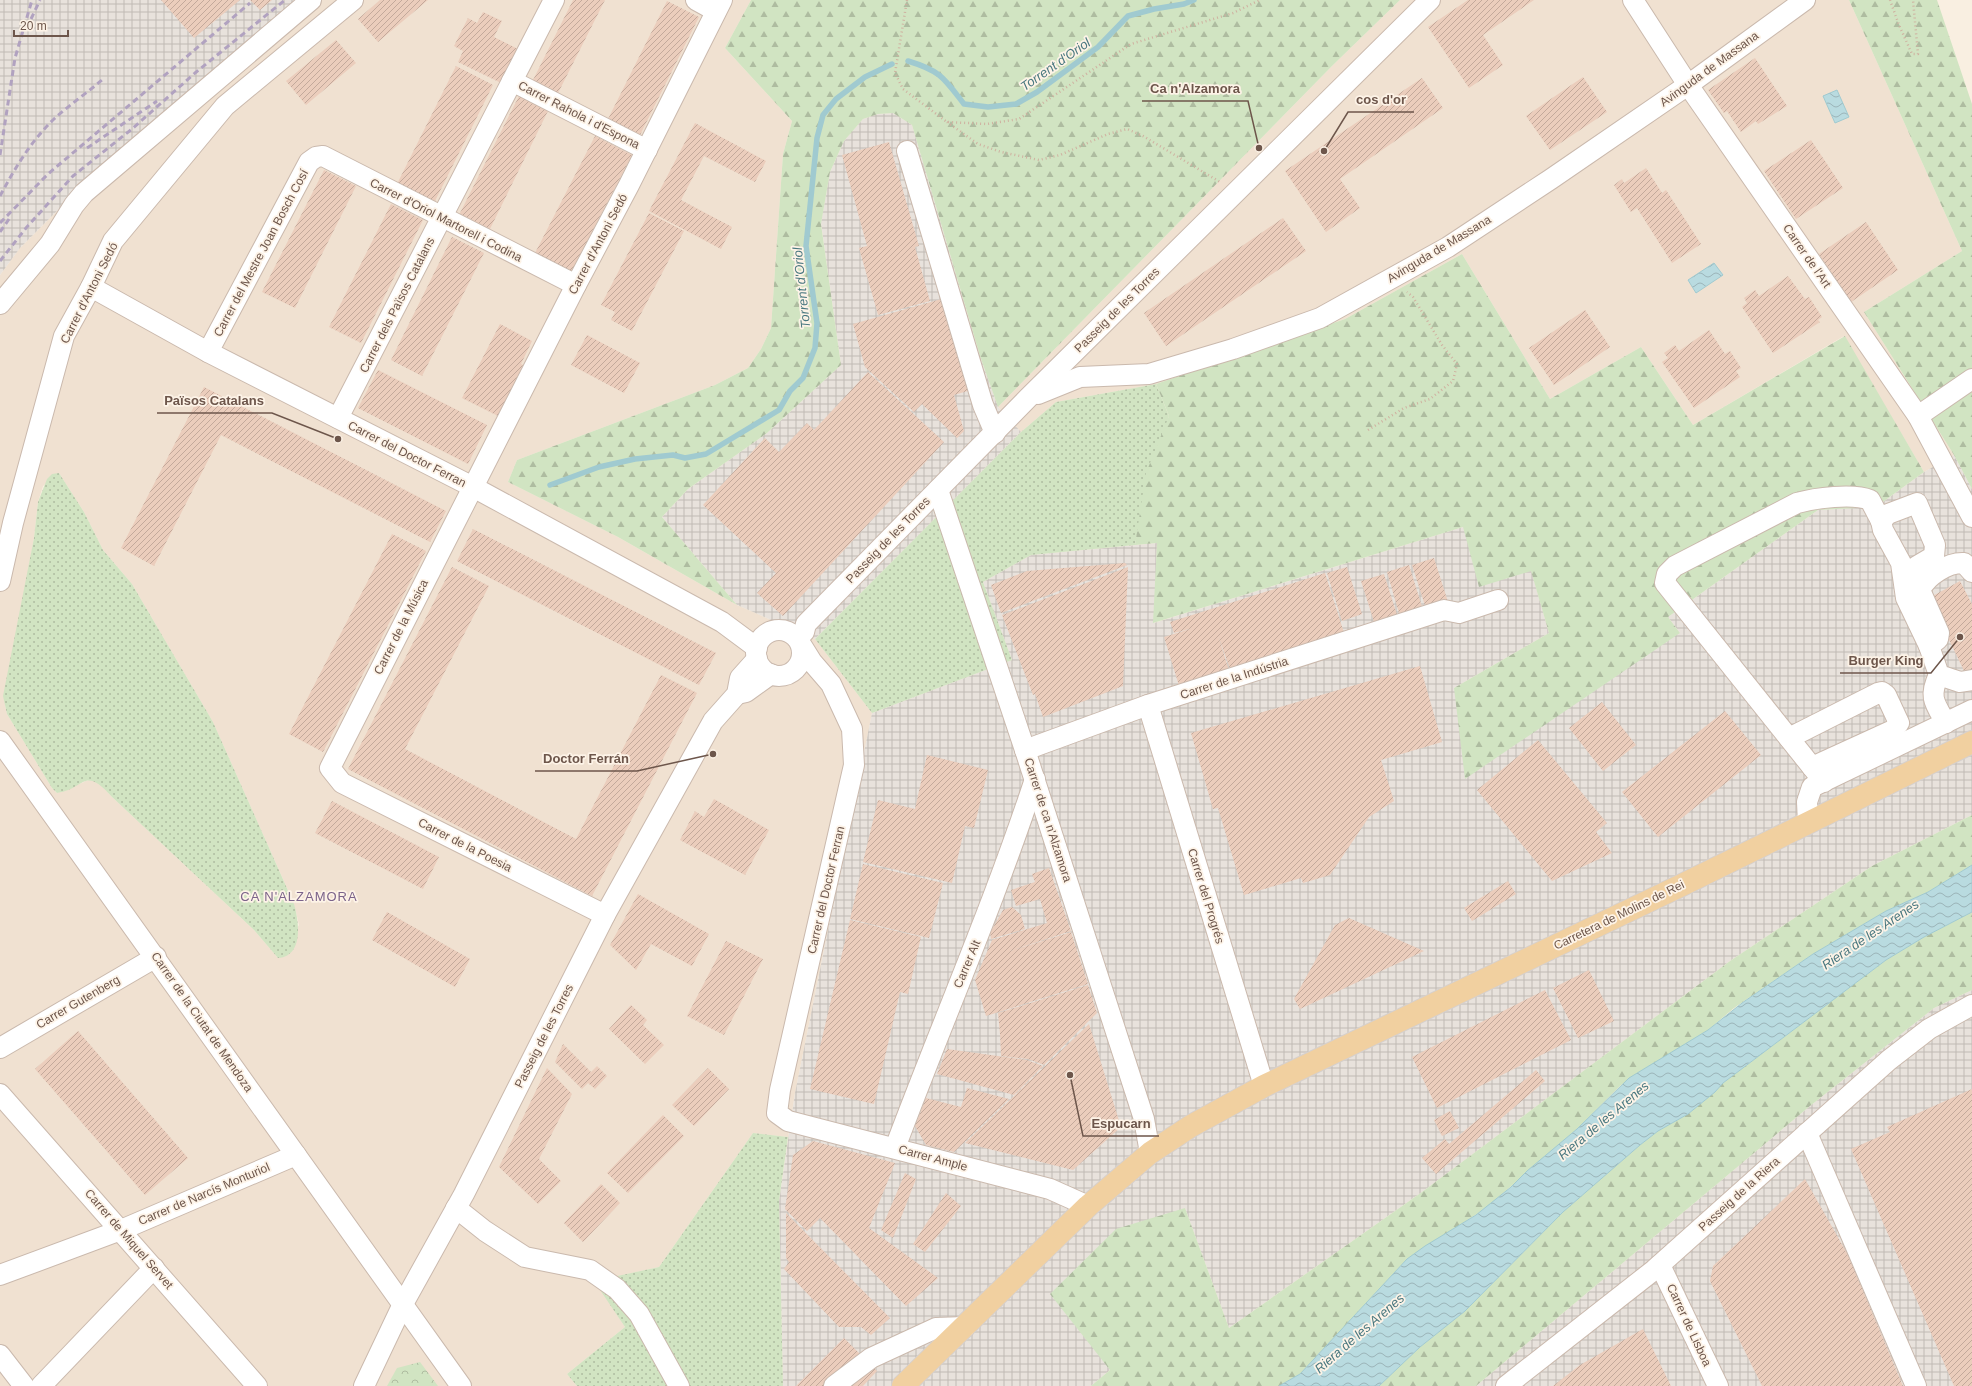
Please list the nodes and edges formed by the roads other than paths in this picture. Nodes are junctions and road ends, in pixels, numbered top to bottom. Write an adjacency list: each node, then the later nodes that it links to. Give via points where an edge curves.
1 (311, 0): 17 (street, via 84,193 74,204 50,244)
2 (353, 0): 16 (street, Carrer d'Antoni Sedó, via 225,106 113,241)
3 (554, 0): 9 (street, Carrer dels Països Catalans)
4 (696, 0): 8 (street)
5 (1430, 0): 20 (street, Passeig de les Torres)
6 (1633, 0): 10 (street, Carrer de l'Art)
7 (1805, 0): 10 (street, Avinguda de Massana)
8 (719, 5): 11 (street, Carrer d'Antoni Sedó)
9 (510, 85): 11 (street, Carrer Rahola i d'Espona); 14 (street, Carrer dels Països Catalans)
10 (1688, 85): 20 (street, Avinguda de Massana, via 1467,234 1320,318 1233,349 1149,374 1080,377); 21 (street, Carrer de l'Art)
11 (646, 150): 15 (street, Carrer d'Antoni Sedó)
12 (907, 150): 23 (street, via 983,405)
13 (316, 157): 14 (street, Carrer d'Oriol Martorell i Codina, via 323,156); 18 (street, Carrer del Mestre Joan Bosch Cosí, via 309,162)
14 (442, 218): 15 (street, Carrer d'Oriol Martorell i Codina); 22 (street, Carrer dels Països Catalans)
15 (576, 285): 24 (street, Carrer d'Antoni Sedó)
16 (91, 287): 18 (street, Carrer del Doctor Ferran); 29 (street, Carrer d'Antoni Sedó, via 64,336 13,523)
17 (0, 304)
18 (208, 352): 22 (street, Carrer del Doctor Ferran)
19 (1972, 379): 21 (street)
20 (1028, 398): 23 (street, Passeig de les Torres)
21 (1918, 416): 26 (street, Carrer de l'Art)
22 (338, 418): 24 (street, Carrer del Doctor Ferran)
23 (995, 433): 25 (street, Passeig de les Torres)
24 (473, 487): 34 (street, Carrer del Doctor Ferran, via 722,622); 48 (street, Carrer de la Música)
25 (938, 490): 32 (street, Passeig de les Torres); 47 (street, Carrer de ca n'Alzamora)
26 (1972, 517)
27 (1881, 521): 30 (street, via 1883,530 1901,563); 30 (street, via 1888,514 1917,503 1936,545 1934,556 1917,566); 44 (street, via 1870,500 1862,496 1808,500 1675,566 1667,574 1665,583)
28 (1972, 572): 33 (street, via 1964,563 1957,563 1924,582 1920,590 1939,633 1938,639)
29 (0, 581)
30 (1905, 584): 33 (street, via 1906,598)
31 (1498, 600): 41 (street, Carrer de la Indústria, via 1459,613 1444,610)
32 (798, 635): 34 (street, via 773,631); 35 (street, via 802,656); 37 (street, Carrer del Doctor Ferran)
33 (1929, 646): 38 (street)
34 (760, 647): 36 (street, via 761,667); 40 (street, Passeig de les Torres, via 740,678)
35 (793, 671): 36 (street, via 785,675); 37 (street)
36 (771, 674): 40 (street, Passeig de les Torres, via 746,692)
37 (822, 674): 58 (street, Carrer del Doctor Ferran, via 831,684 852,729 854,765 780,1090)
38 (1939, 675): 39 (street, via 1960,682); 43 (street, via 1934,686 1933,700)
39 (1972, 680)
40 (737, 694): 52 (street, Passeig de les Torres, via 713,720)
41 (1148, 705): 47 (street, Carrer de la Indústria); 56 (street, Carrer del Progrés)
42 (1972, 710): 43 (street)
43 (1946, 723): 49 (street)
44 (1789, 738): 49 (street); 49 (street, via 1878,693 1886,695 1899,723 1898,726)
45 (0, 741): 53 (street, Carrer de la Ciutat de Mendoza)
46 (1972, 742): 51 (main road, Carretera de Molins de Rei)
47 (1025, 750): 50 (street, Carrer de ca n'Alzamora)
48 (330, 768): 52 (street, Carrer de la Poesia, via 342,783)
49 (1818, 774): 51 (street, via 1807,802)
50 (1035, 778): 60 (street, Carrer Alt, via 976,943 941,1026); 61 (street, Carrer de ca n'Alzamora, via 1144,1119)
51 (1808, 823): 56 (main road, Carretera de Molins de Rei)
52 (605, 915): 64 (street, Passeig de les Torres)
53 (156, 957): 55 (street, Carrer Gutenberg); 62 (street, Carrer de la Ciutat de Mendoza)
54 (1972, 1005): 59 (street, Passeig de la Riera, via 1929,1029 1889,1060)
55 (0, 1048)
56 (1264, 1086): 61 (main road, Carretera de Molins de Rei, via 1191,1126)
57 (0, 1094): 65 (street, Carrer de Miquel Servet)
58 (777, 1113): 60 (street, Carrer Ample, via 788,1121)
59 (1807, 1133): 66 (street, Passeig de la Riera); 82 (street)
60 (895, 1148): 63 (street, Carrer Ample, via 1050,1189)
61 (1150, 1153): 63 (main road, Carretera de Molins de Rei)
62 (296, 1155): 65 (street, Carrer de Narcís Monturiol); 69 (street, Carrer de la Ciutat de Mendoza)
63 (1088, 1206): 70 (main road, Carretera de Molins de Rei)
64 (456, 1208): 69 (street, Passeig de les Torres); 77 (street, via 525,1257 590,1270 617,1289 639,1314)
65 (120, 1230): 67 (street, Carrer de Miquel Servet); 68 (street, Carrer de Narcís Monturiol)
66 (1660, 1264): 80 (street, Passeig de la Riera); 81 (street, Carrer de Lisboa)
67 (154, 1268): 73 (street); 74 (street, Carrer de Miquel Servet)
68 (0, 1275)
69 (403, 1304): 75 (street, Passeig de les Torres); 76 (street, Carrer de la Ciutat de Mendoza)
70 (965, 1326): 78 (street, via 936,1328 871,1358); 79 (main road, Carretera de Molins de Rei)
71 (0, 1355): 72 (street)
72 (24, 1386)
73 (41, 1386)
74 (257, 1386)
75 (364, 1386)
76 (461, 1386)
77 (679, 1386)
78 (834, 1386)
79 (903, 1386)
80 (1506, 1386)
81 (1718, 1386)
82 (1916, 1386)

